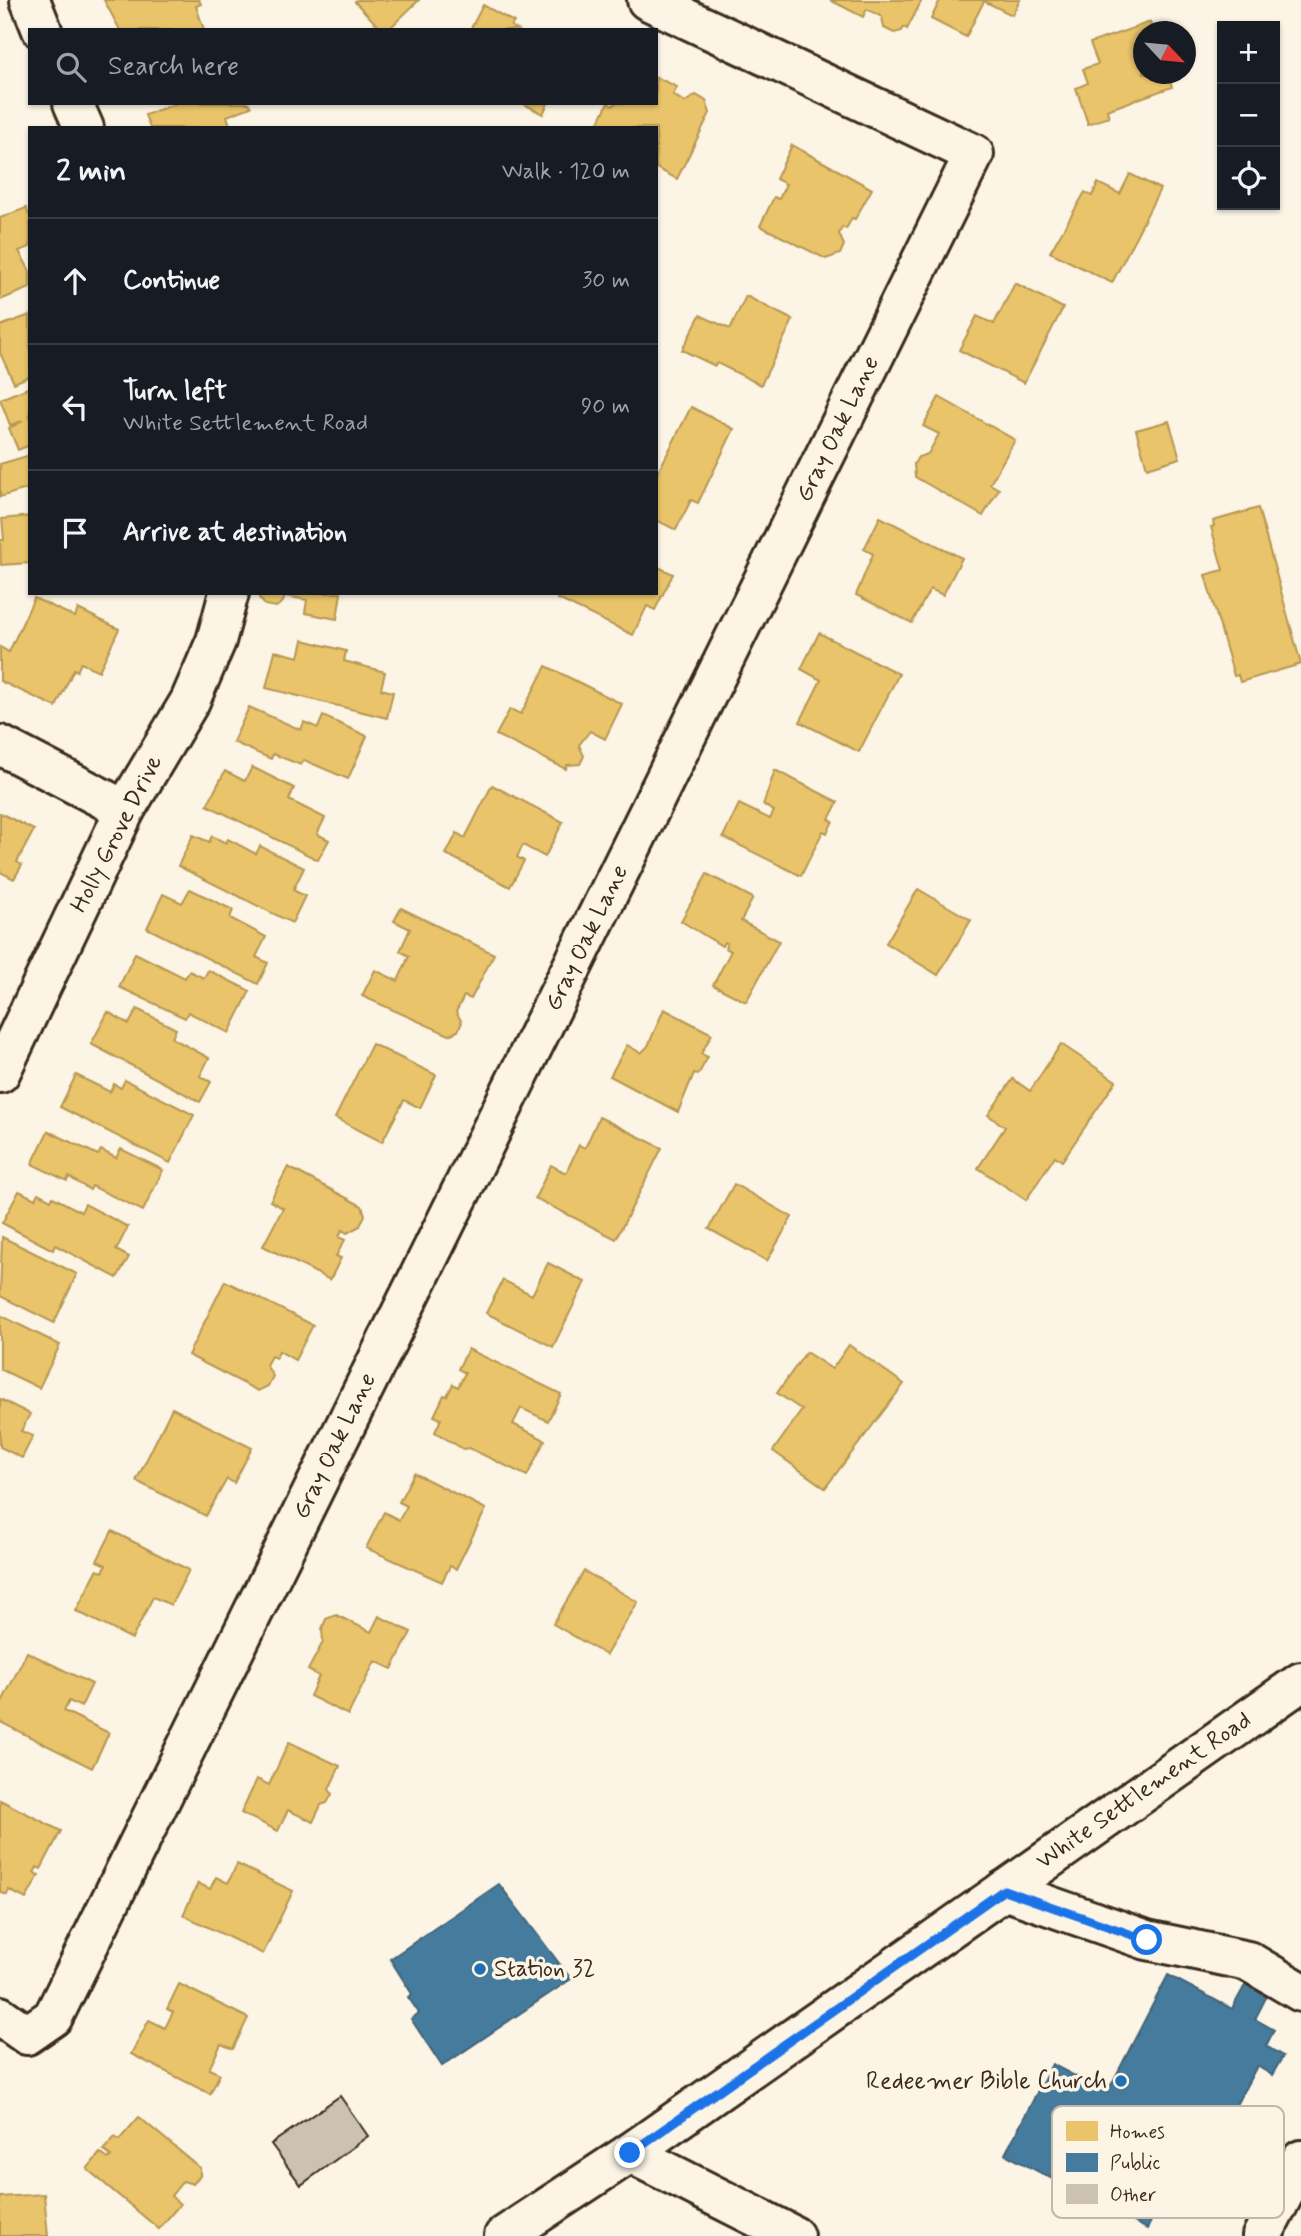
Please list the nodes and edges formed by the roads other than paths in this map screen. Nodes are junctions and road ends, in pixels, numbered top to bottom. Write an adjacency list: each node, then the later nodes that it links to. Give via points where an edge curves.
1 (30, 0): 3 (street)
2 (647, 0): 13 (street, Gray Oak Lane, via 974,154 53,2017)
3 (41, 28)
4 (74, 105): 5 (street)
5 (82, 126)
6 (228, 595): 8 (street, Holly Grove Drive, via 216,641 190,701)
7 (0, 745): 8 (street)
8 (125, 810): 9 (street, Holly Grove Drive)
9 (0, 1073)
10 (1301, 1682): 11 (street, White Settlement Road)
11 (1004, 1890): 12 (street, via 1147,1940 1248,1961); 14 (street, White Settlement Road)
12 (1301, 1992)
13 (13, 2026)
14 (630, 2153): 18 (street, White Settlement Road); 19 (street)
15 (1301, 2160): 16 (street)
16 (1284, 2193)
17 (1271, 2218): 20 (street)
18 (504, 2236)
19 (794, 2236)
20 (1262, 2236)

